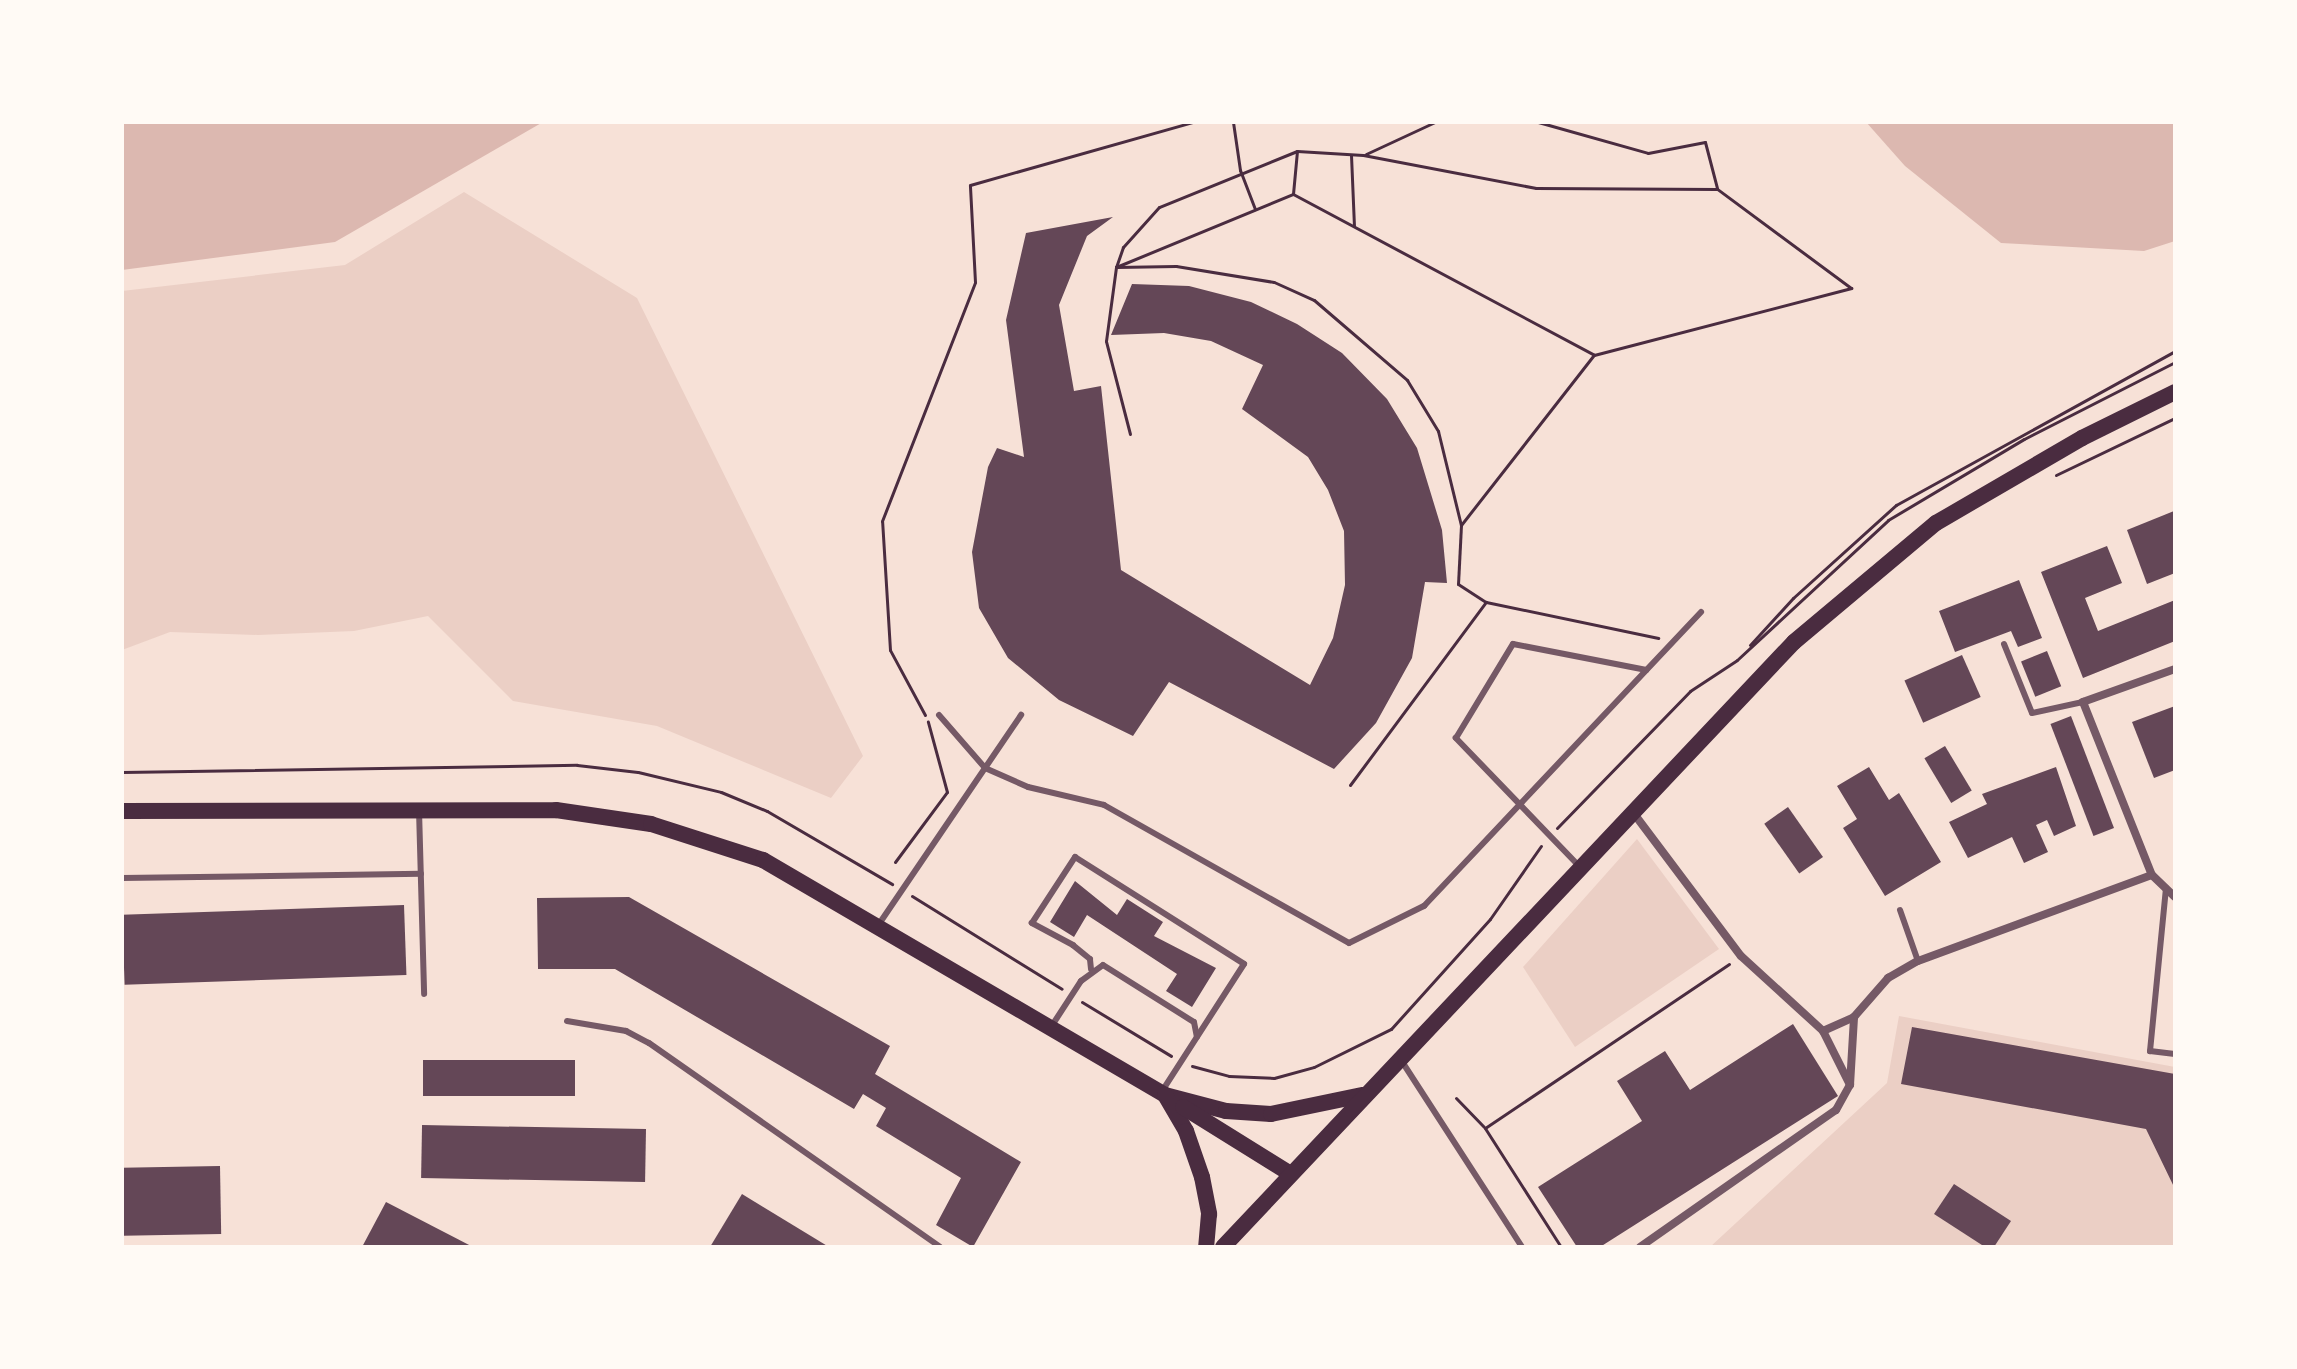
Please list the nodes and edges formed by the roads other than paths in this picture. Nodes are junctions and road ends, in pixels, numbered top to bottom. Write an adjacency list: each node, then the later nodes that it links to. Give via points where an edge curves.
1 (2175, 392): 13 (main road, via 2057,451 1936,523 1794,642)
2 (1701, 612): 5 (lane)
3 (2004, 644): 6 (lane, via 2032,713)
4 (2175, 669): 6 (street)
5 (1647, 670): 10 (lane); 10 (lane, via 1513,644 1456,738)
6 (2083, 702): 16 (street)
7 (939, 715): 9 (lane)
8 (1021, 715): 9 (lane)
9 (985, 768): 10 (lane, via 1028,787 1104,805 1349,943 1424,906); 21 (lane)
10 (1519, 804): 14 (lane)
11 (419, 809): 12 (main road); 15 (lane); 21 (main road, via 556,810 651,824 763,860)
12 (122, 811)
13 (1632, 811): 14 (main road); 28 (street, via 1741,956)
14 (1579, 867): 31 (main road)
15 (421, 874): 17 (lane); 24 (lane)
16 (2152, 875): 18 (street); 22 (street)
17 (122, 878)
18 (2166, 888): 19 (street); 30 (lane, via 2150,1051)
19 (2175, 897)
20 (1900, 910): 22 (lane)
21 (879, 924): 27 (main road)
22 (1918, 961): 25 (street, via 1888,978)
23 (1091, 969): 27 (lane); 29 (lane, via 1103,965 1194,1022); 29 (lane, via 1090,959 1073,945 1032,923 1075,857 1244,964)
24 (424, 994)
25 (1854, 1017): 28 (street); 32 (street)
26 (567, 1021): 36 (lane, via 626,1031 649,1043)
27 (1051, 1027): 33 (main road)
28 (1823, 1031): 32 (street)
29 (1197, 1037): 33 (lane)
30 (2175, 1054)
31 (1399, 1057): 34 (main road); 39 (lane)
32 (1850, 1085): 40 (street, via 1836,1110)
33 (1163, 1094): 34 (main road, via 1226,1111 1271,1114); 35 (main road); 37 (main road, via 1186,1131 1202,1177 1209,1214)
34 (1363, 1095): 35 (main road)
35 (1289, 1173): 38 (main road)
36 (940, 1247)
37 (1206, 1247)
38 (1223, 1247)
39 (1522, 1247)
40 (1640, 1247)

